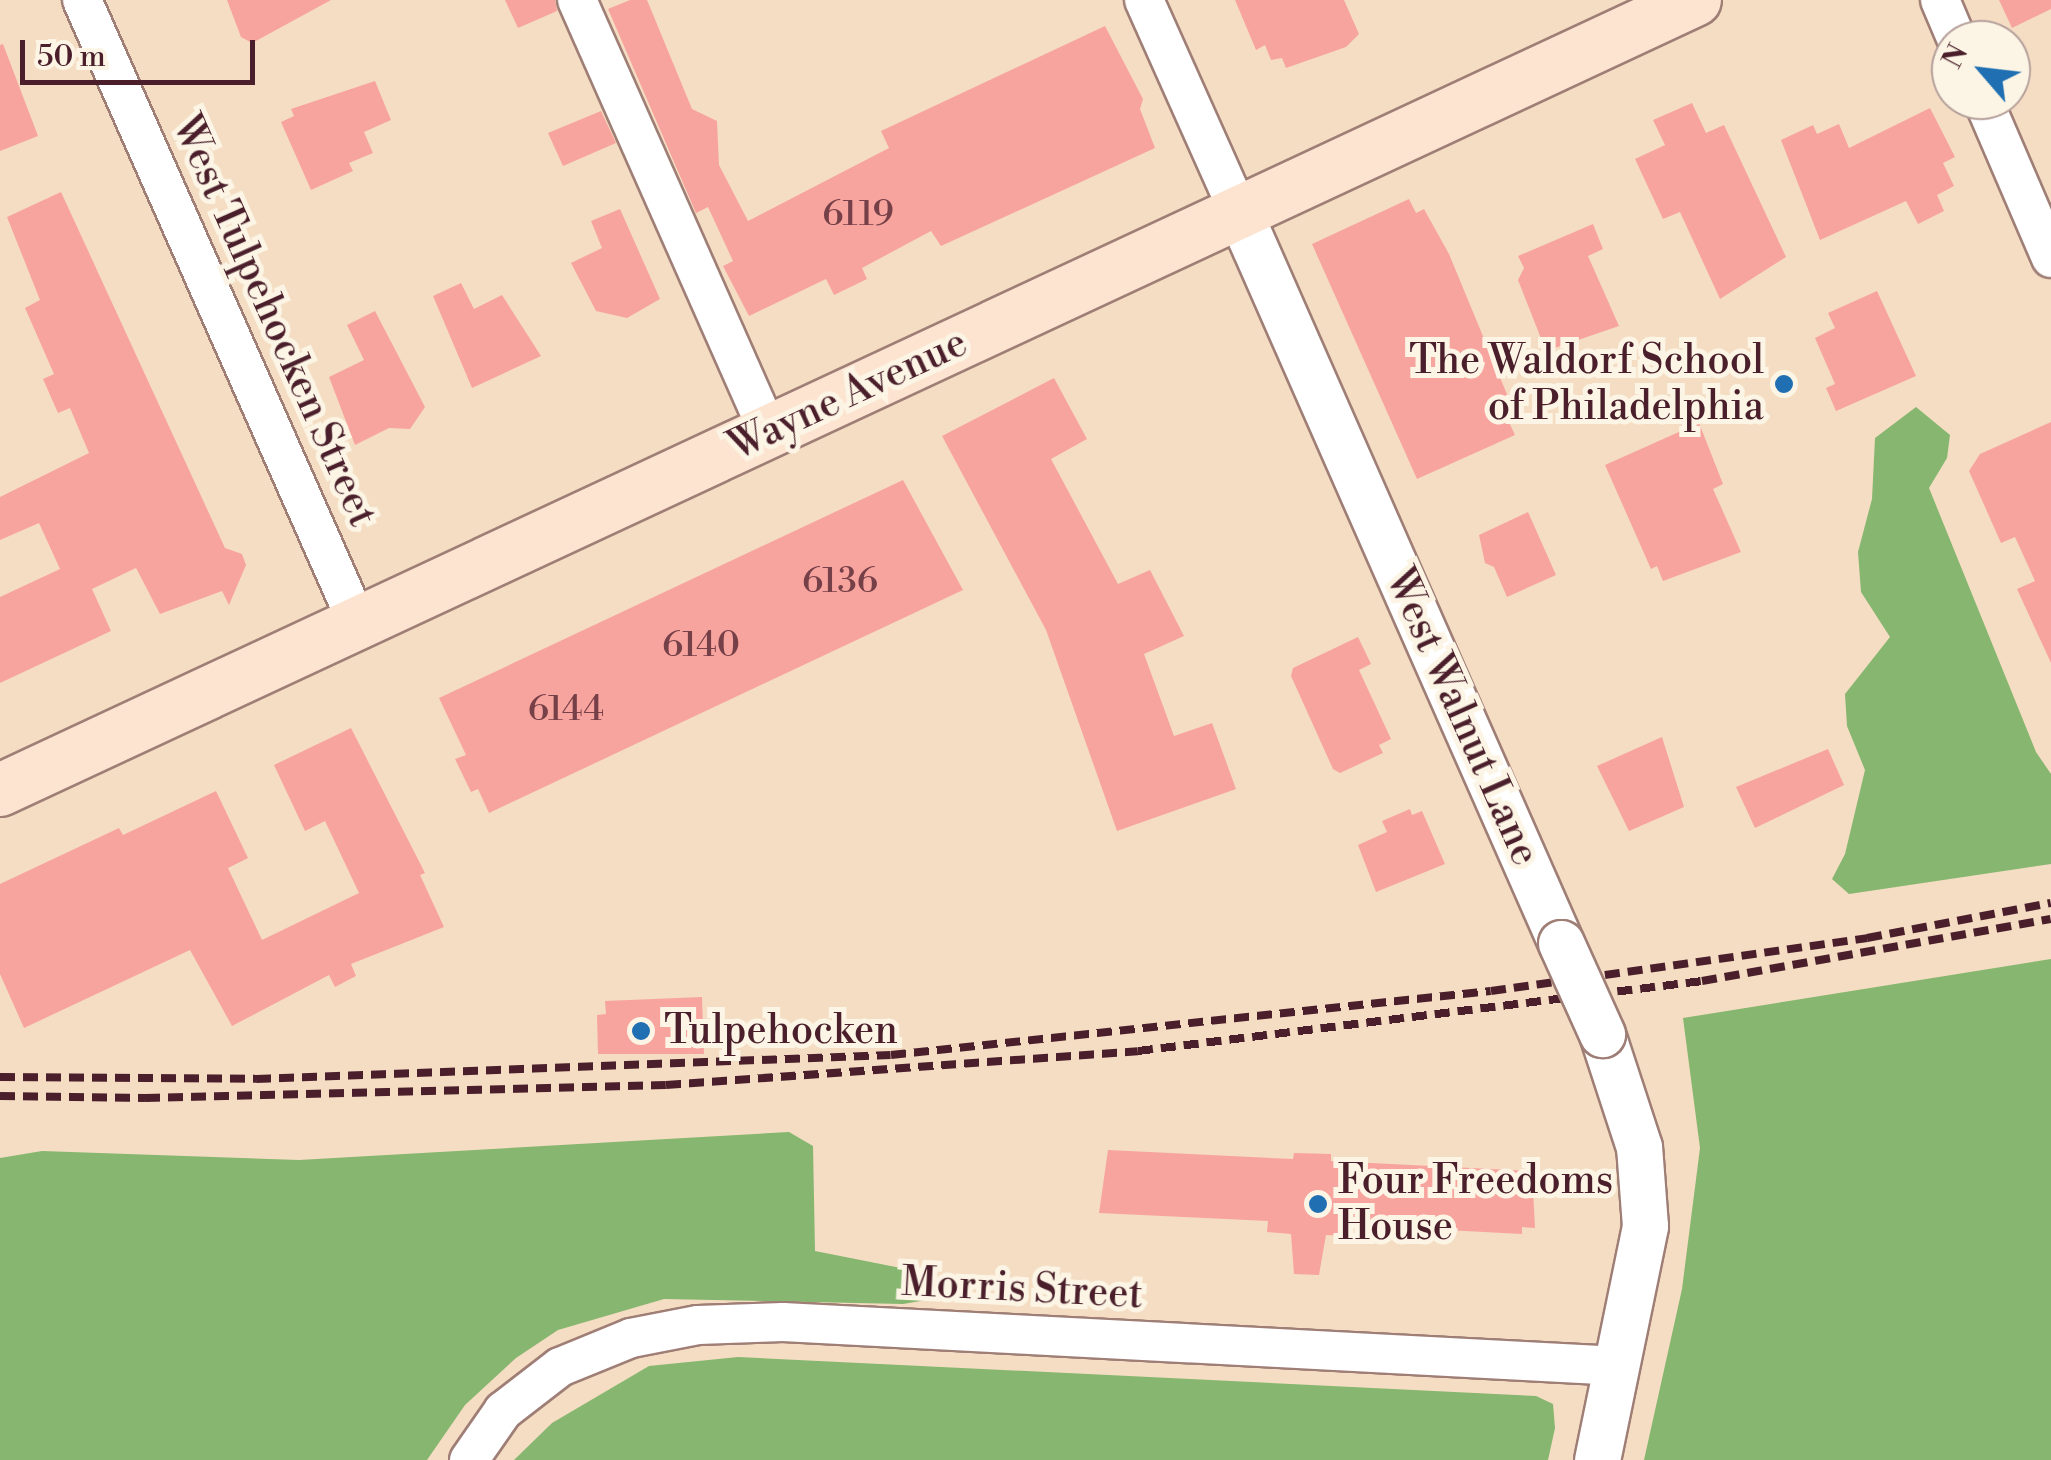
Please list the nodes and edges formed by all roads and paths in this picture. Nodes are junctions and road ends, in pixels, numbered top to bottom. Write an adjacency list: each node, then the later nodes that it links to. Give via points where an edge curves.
1 (82, 0): 9 (street, West Tulpehocken Street)
2 (577, 0): 8 (street)
3 (1144, 0): 6 (street, West Walnut Lane)
4 (1695, 0): 6 (main road, Wayne Avenue)
5 (1992, 120): 7 (street)
6 (1239, 212): 8 (main road, Wayne Avenue); 11 (street, West Walnut Lane, bridge, via 1629,1104 1644,1186 1641,1260)
7 (2051, 258)
8 (768, 432): 9 (main road, Wayne Avenue)
9 (358, 624): 10 (main road, Wayne Avenue)
10 (0, 790)
11 (1618, 1366): 12 (street, Morris Street, via 783,1322 698,1325 631,1338 560,1366 503,1411); 13 (street, West Walnut Lane)
12 (469, 1460)
13 (1596, 1460)

